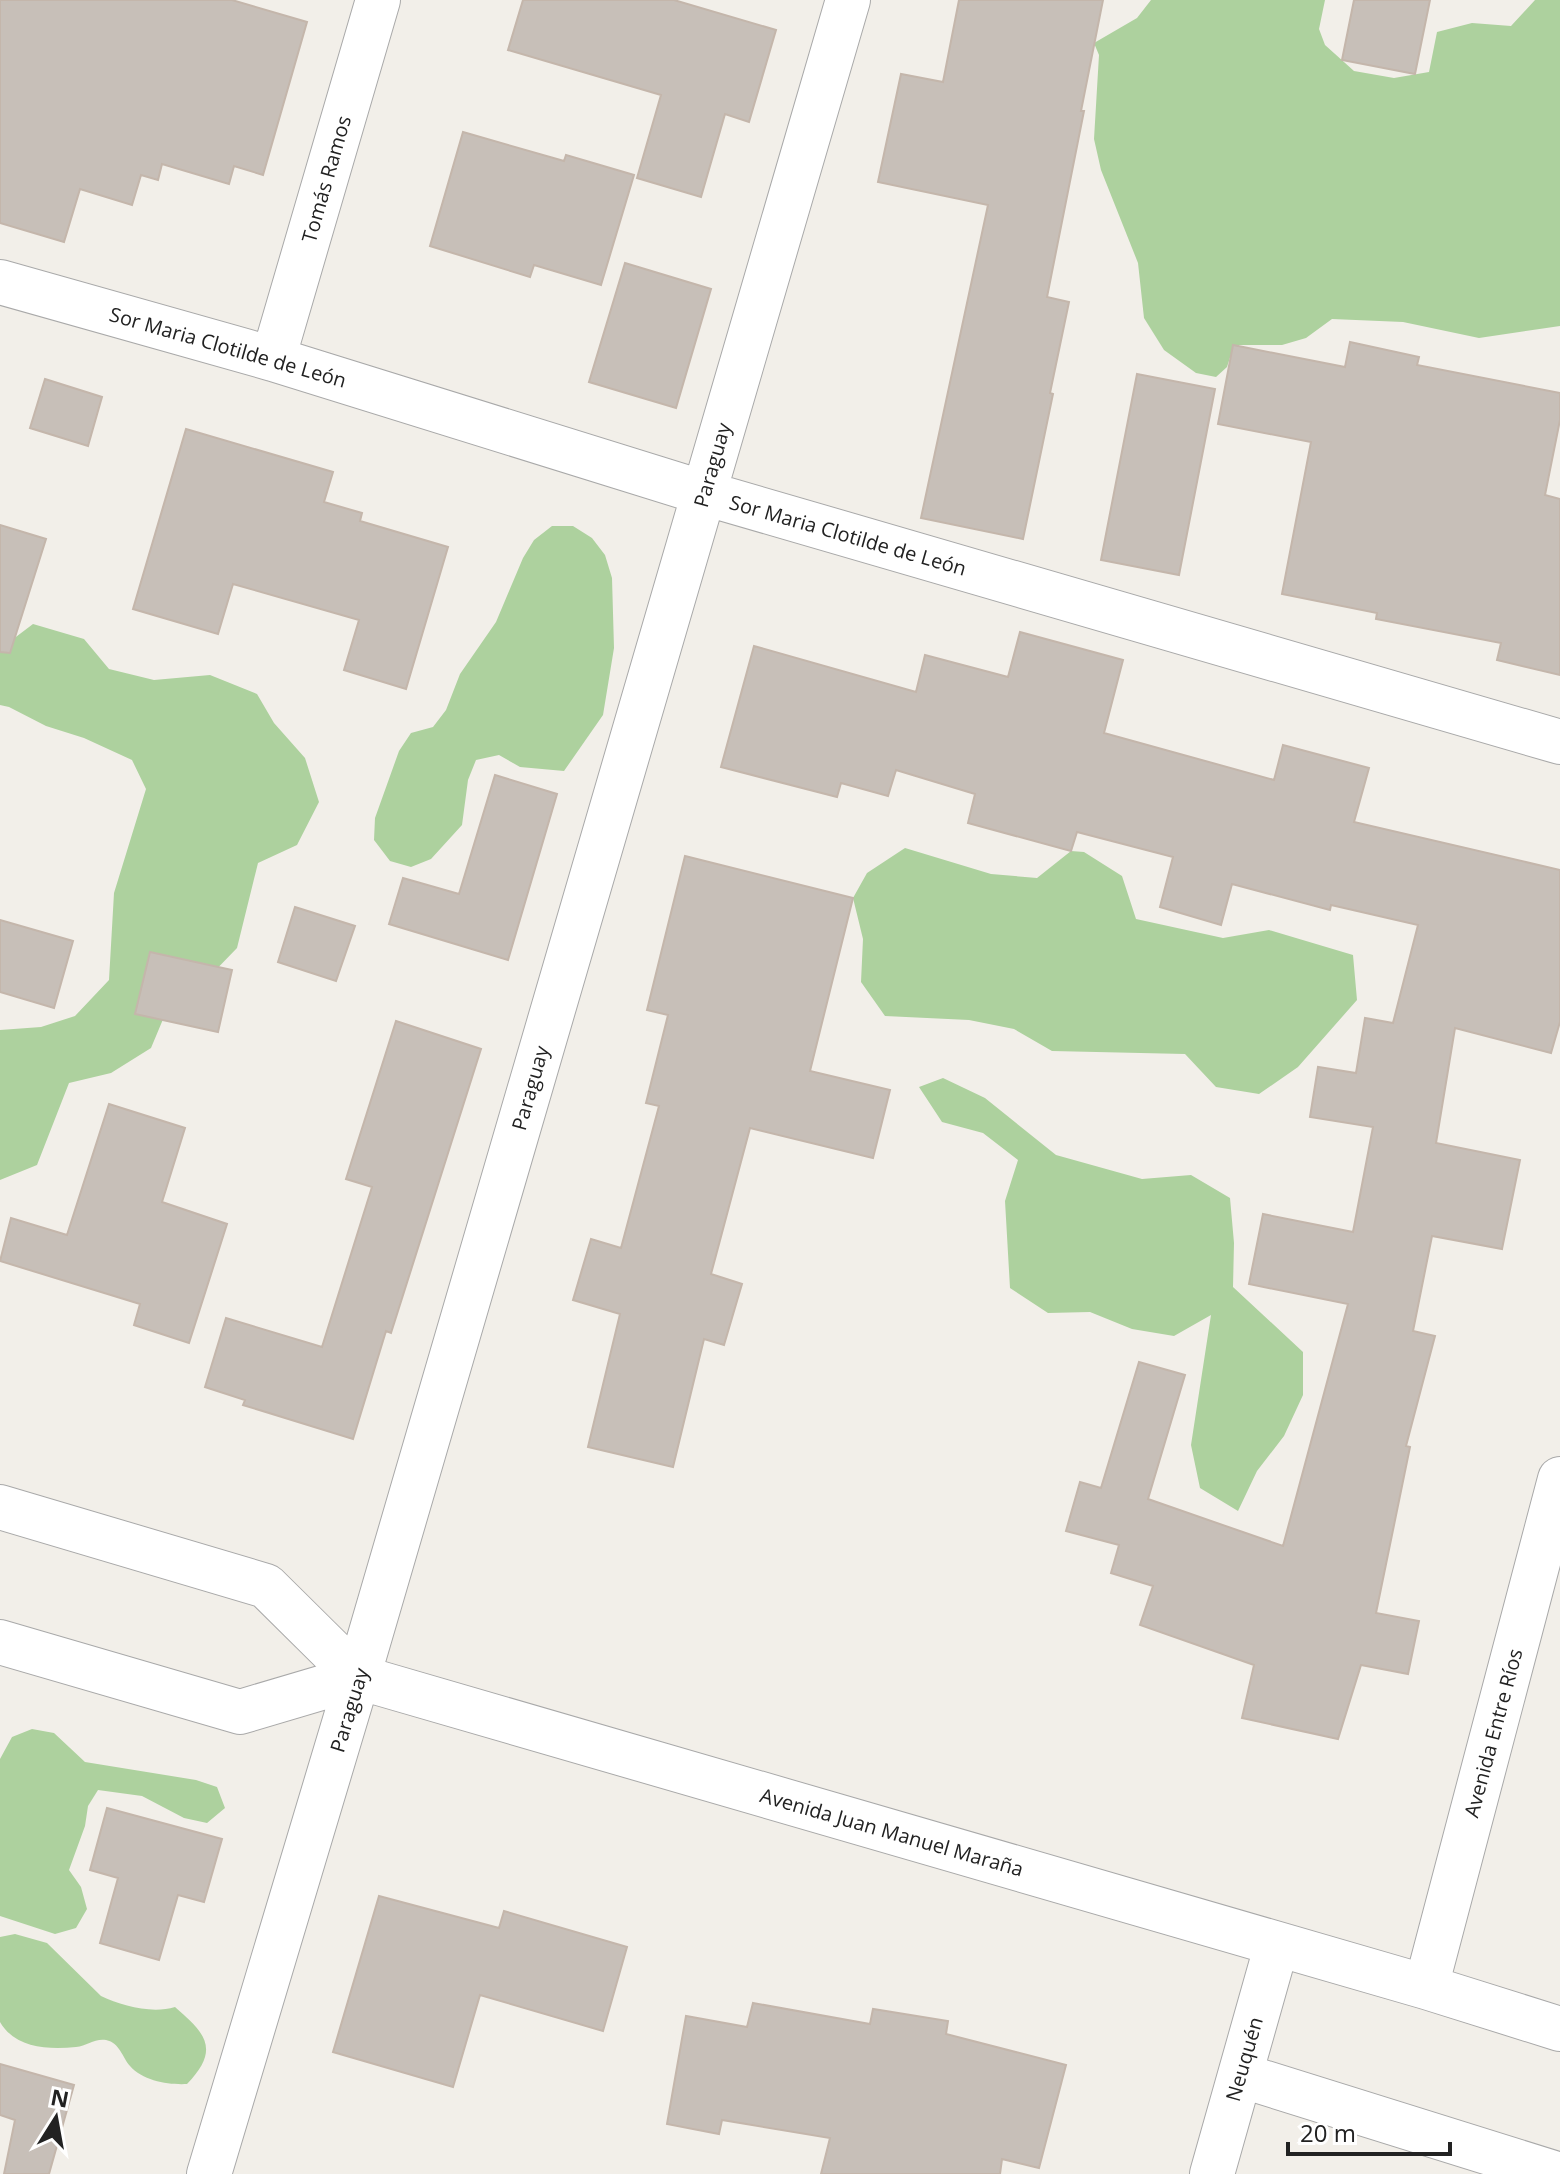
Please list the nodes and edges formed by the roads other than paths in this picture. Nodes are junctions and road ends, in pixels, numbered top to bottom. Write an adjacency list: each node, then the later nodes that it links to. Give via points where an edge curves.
1 (378, 0): 4 (street, Tomás Ramos)
2 (848, 0): 5 (street, Paraguay)
3 (0, 282): 4 (street, Sor Maria Clotilde de León)
4 (273, 359): 5 (street, Sor Maria Clotilde de León)
5 (704, 493): 6 (street, Sor Maria Clotilde de León); 10 (street, Paraguay)
6 (1560, 742)
7 (1560, 1479): 12 (street, Avenida Entre Ríos)
8 (0, 1507): 10 (street, Avenida Juan Manuel Maraña, via 266,1586)
9 (0, 1642): 10 (street, via 240,1712)
10 (358, 1677): 11 (street, Avenida Juan Manuel Maraña); 15 (street, Paraguay)
11 (1277, 1944): 12 (street, Avenida Juan Manuel Maraña); 14 (street, Neuquén)
12 (1426, 1987): 13 (street, Avenida Juan Manuel Maraña)
13 (1560, 2029)
14 (1240, 2075): 16 (street, Neuquén); 17 (street)
15 (209, 2174)
16 (1212, 2174)
17 (1557, 2174)

